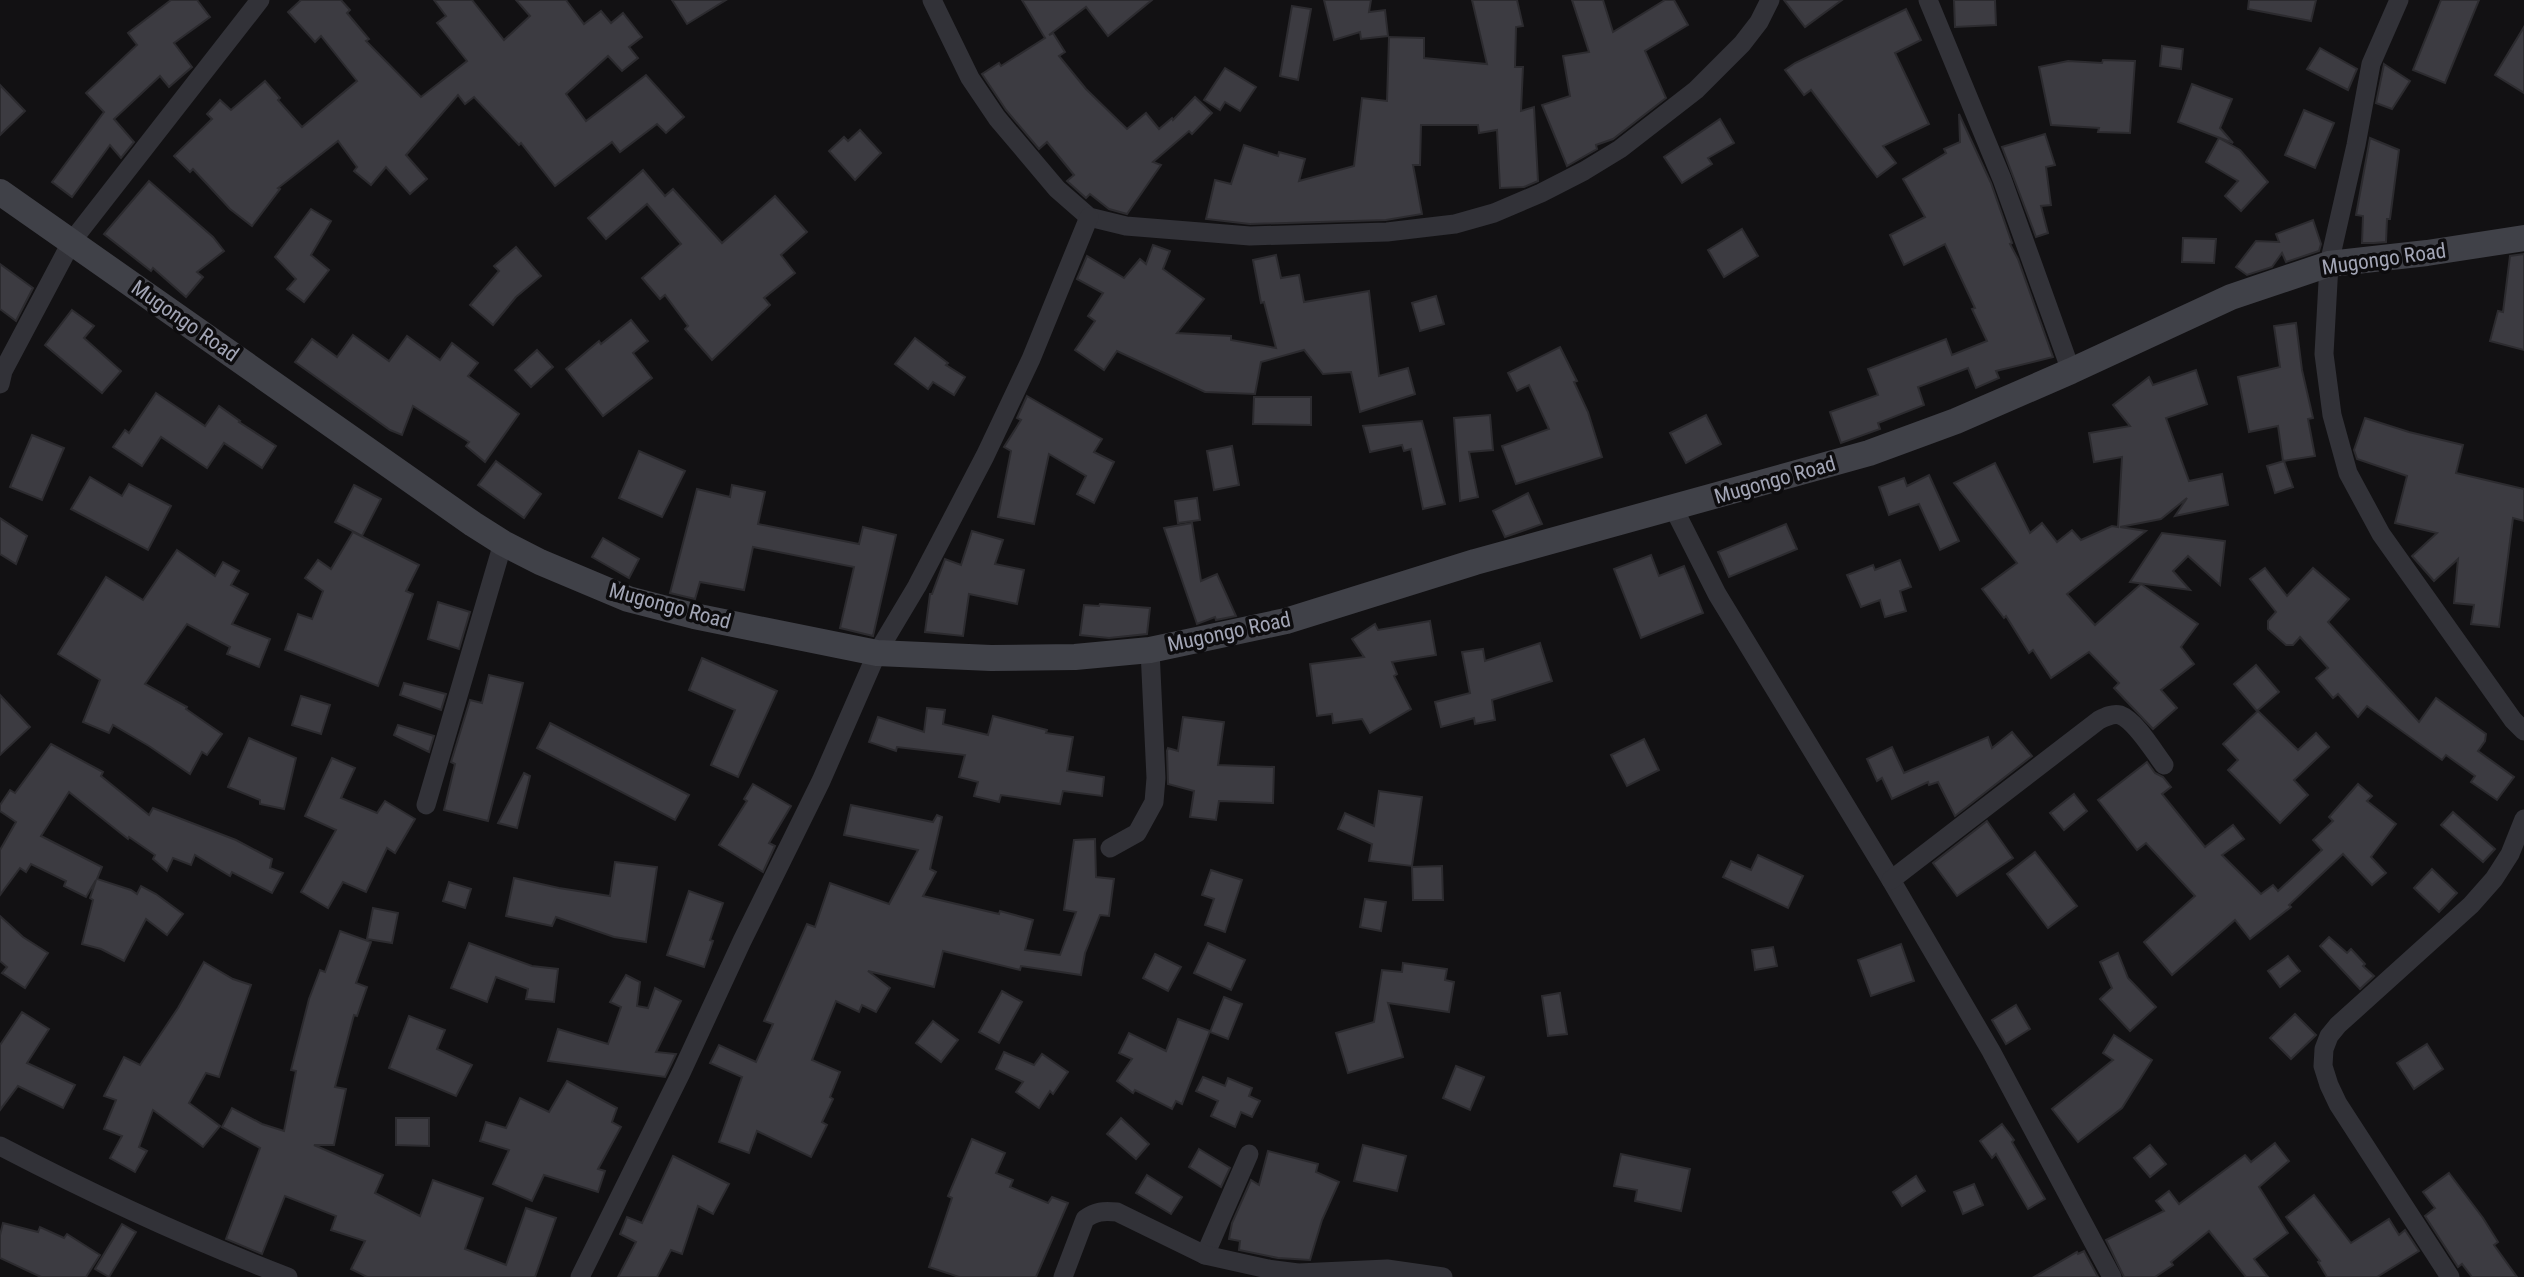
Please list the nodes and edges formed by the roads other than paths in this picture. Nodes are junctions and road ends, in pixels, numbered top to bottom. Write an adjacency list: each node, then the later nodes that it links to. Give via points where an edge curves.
1 (260, 0): 9 (street)
2 (932, 0): 7 (street, via 970,78 997,118)
3 (1770, 0): 7 (street, via 1759,22 1723,65 1664,116 1584,171 1494,214 1387,232 1323,236 1174,231)
4 (1928, 0): 11 (street, via 2002,179)
5 (2399, 0): 10 (street, via 2371,64)
6 (0, 192): 9 (street, Mugongo Road)
7 (1088, 218): 16 (street, via 1031,359 985,456)
8 (2524, 238): 10 (street, Mugongo Road)
9 (72, 241): 12 (street); 14 (street, Mugongo Road)
10 (2329, 264): 11 (street, Mugongo Road, via 2231,297); 17 (street, via 2324,354 2332,415 2348,473 2382,534)
11 (2071, 371): 13 (street, Mugongo Road, via 1869,453)
12 (0, 384)
13 (1674, 509): 15 (street, Mugongo Road, via 1475,562 1286,621); 23 (street, via 1717,594)
14 (503, 543): 16 (street, Mugongo Road, via 628,599); 20 (street)
15 (1150, 650): 16 (street, Mugongo Road, via 991,658); 22 (street, via 1154,802 1137,833)
16 (877, 653): 29 (street, via 821,781)
17 (2519, 726): 18 (street)
18 (2524, 738)
19 (2164, 765): 23 (street, via 2129,721 2109,715)
20 (426, 805)
21 (2524, 819): 33 (street, via 2494,879 2338,1025 2324,1049 2323,1066 2338,1104)
22 (1110, 848)
23 (1891, 880): 32 (street, via 1991,1051)
24 (0, 1146): 28 (street, via 197,1241)
25 (1249, 1154): 26 (street)
26 (1205, 1255): 27 (street); 30 (street, via 1116,1212 1103,1211 1085,1219)
27 (1268, 1273): 31 (street, via 1387,1269)
28 (288, 1277)
29 (580, 1277)
30 (1063, 1277)
31 (1443, 1277)
32 (2112, 1277)
33 (2450, 1277)

